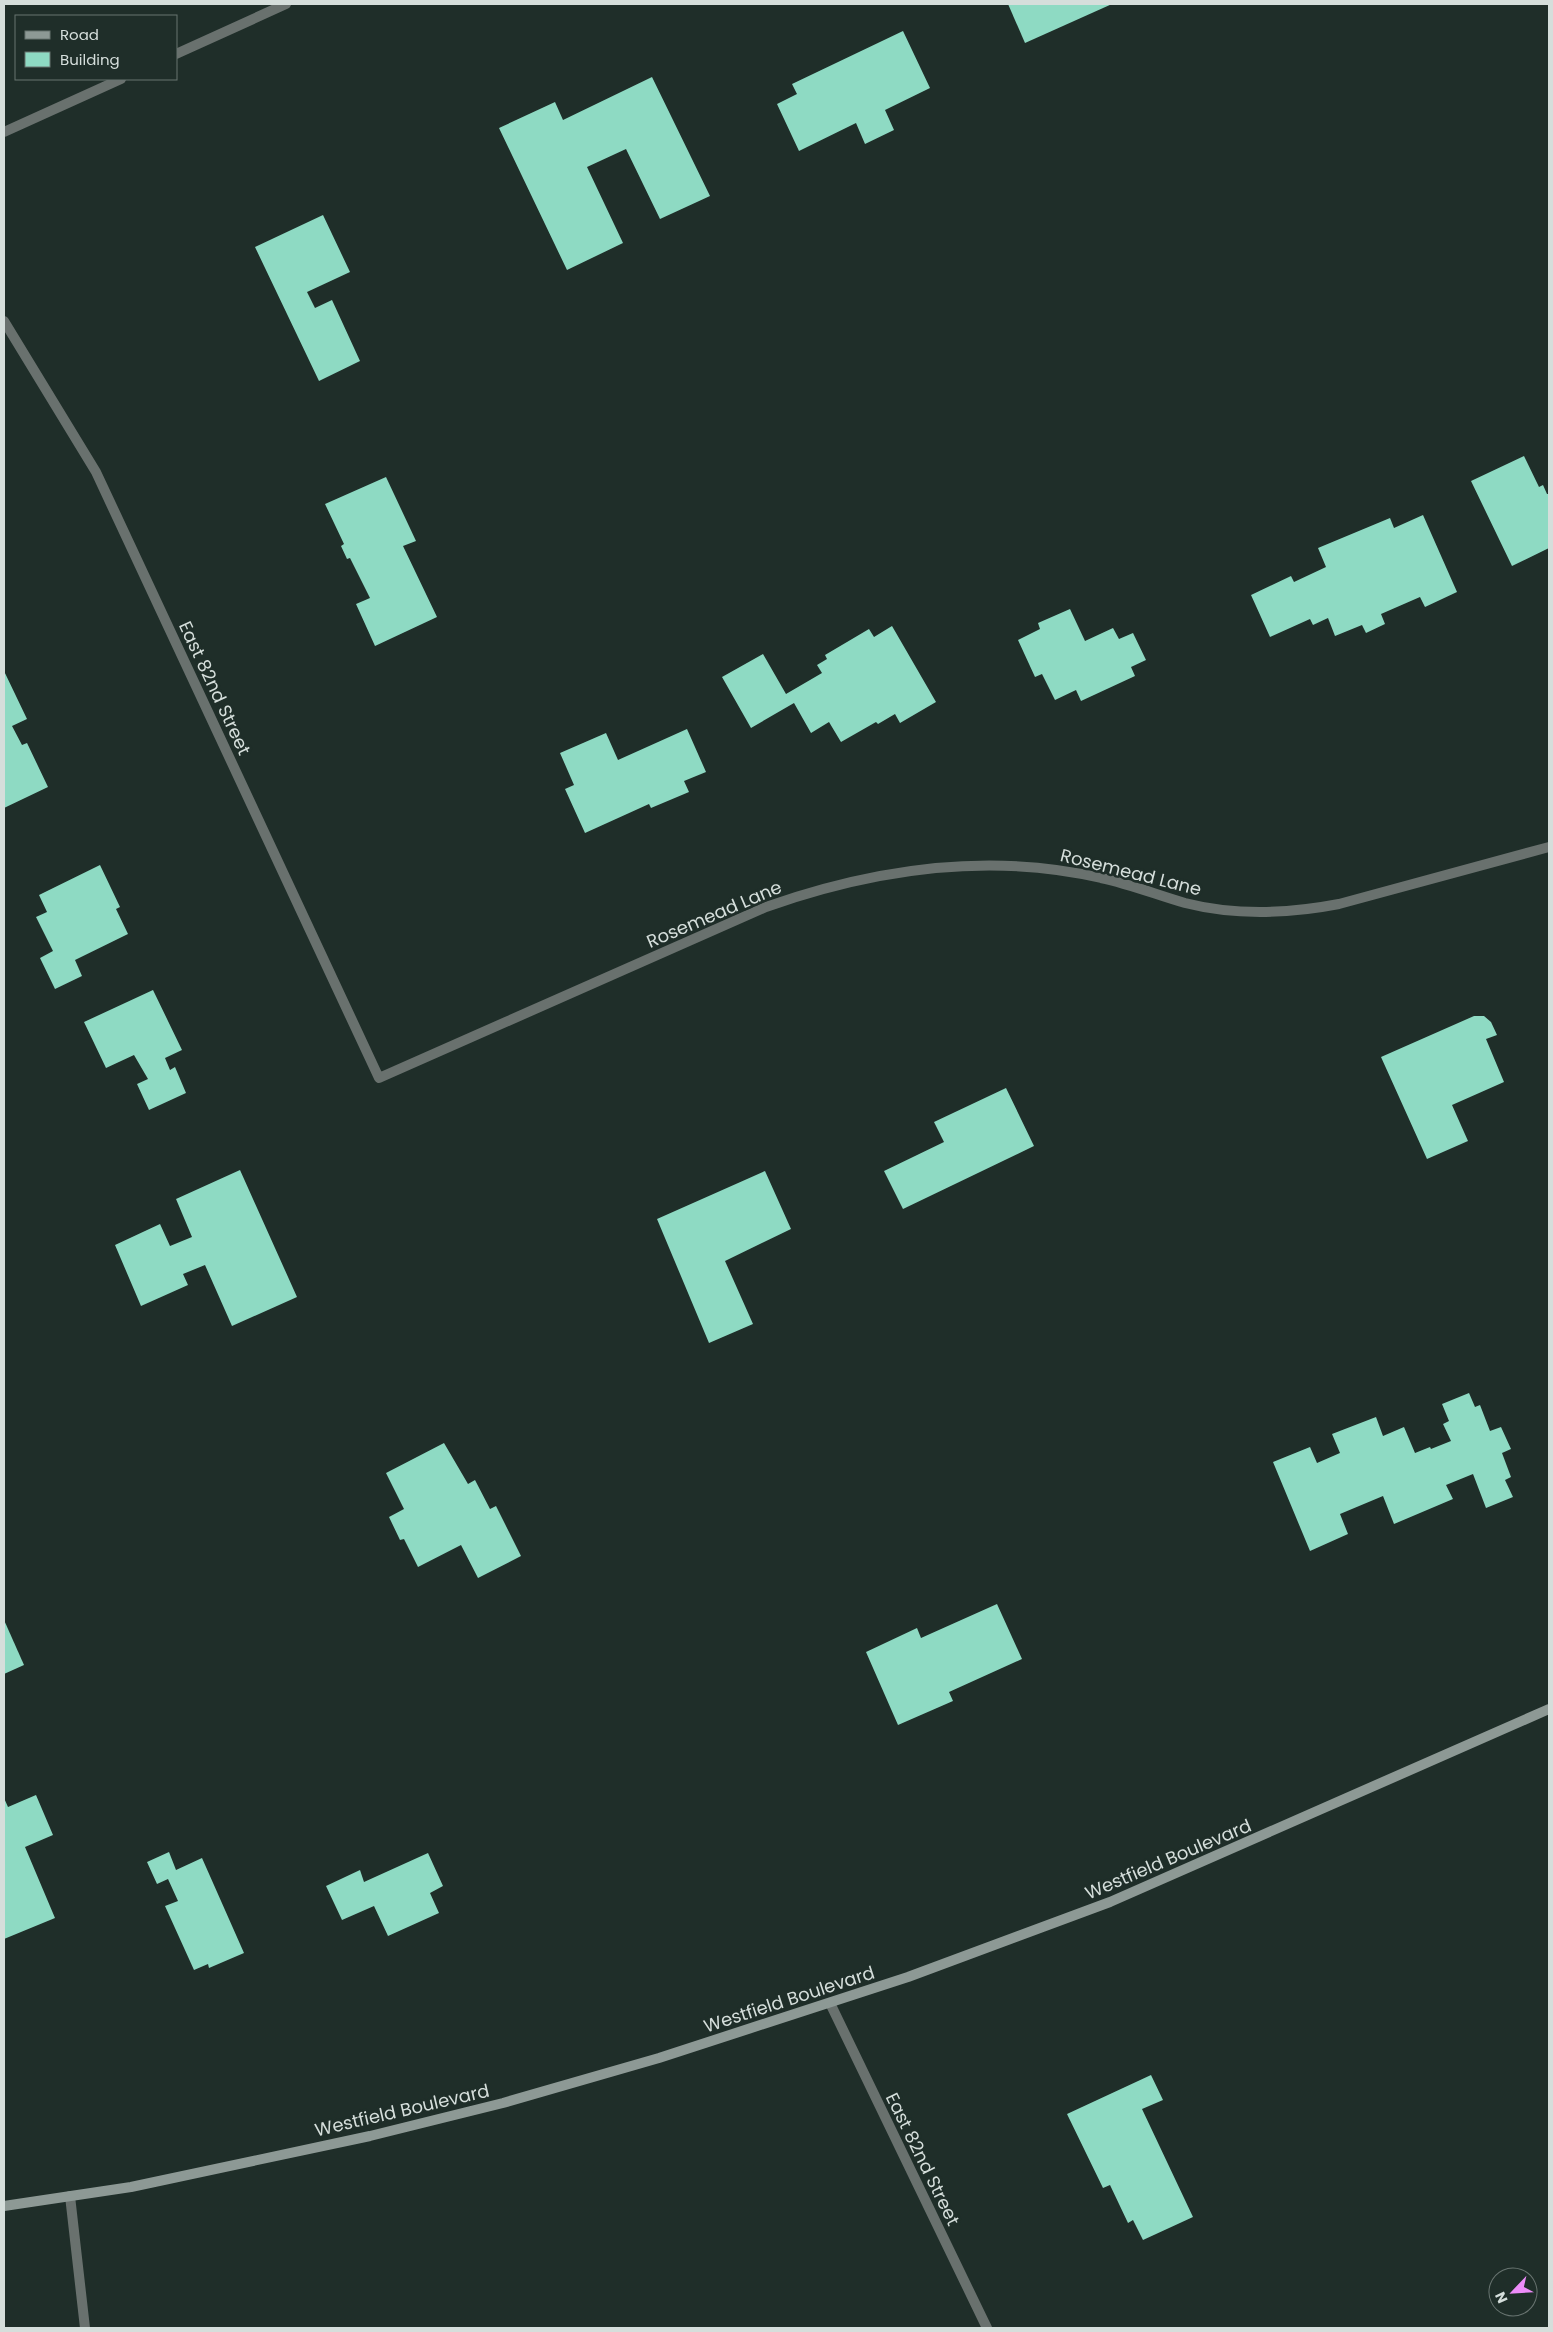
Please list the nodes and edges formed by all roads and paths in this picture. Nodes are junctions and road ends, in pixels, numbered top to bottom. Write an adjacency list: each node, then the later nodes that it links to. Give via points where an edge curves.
1 (286, 4): 2 (street)
2 (178, 53)
3 (119, 80): 4 (street)
4 (4, 132)
5 (4, 321): 7 (street, East 82nd Street, via 96,472)
6 (1549, 847): 7 (street, Rosemead Lane, via 1339,904 1264,913 1199,906 1102,878 1046,868 990,865 933,867 865,878 810,892 766,908)
7 (378, 1078)
8 (1549, 1709): 9 (street, Westfield Boulevard, via 1110,1902)
9 (830, 2003): 10 (street, Westfield Boulevard, via 494,2106 131,2187); 13 (street, East 82nd Street)
10 (70, 2196): 11 (street, Westfield Boulevard); 12 (street)
11 (4, 2206)
12 (85, 2328)
13 (988, 2328)

